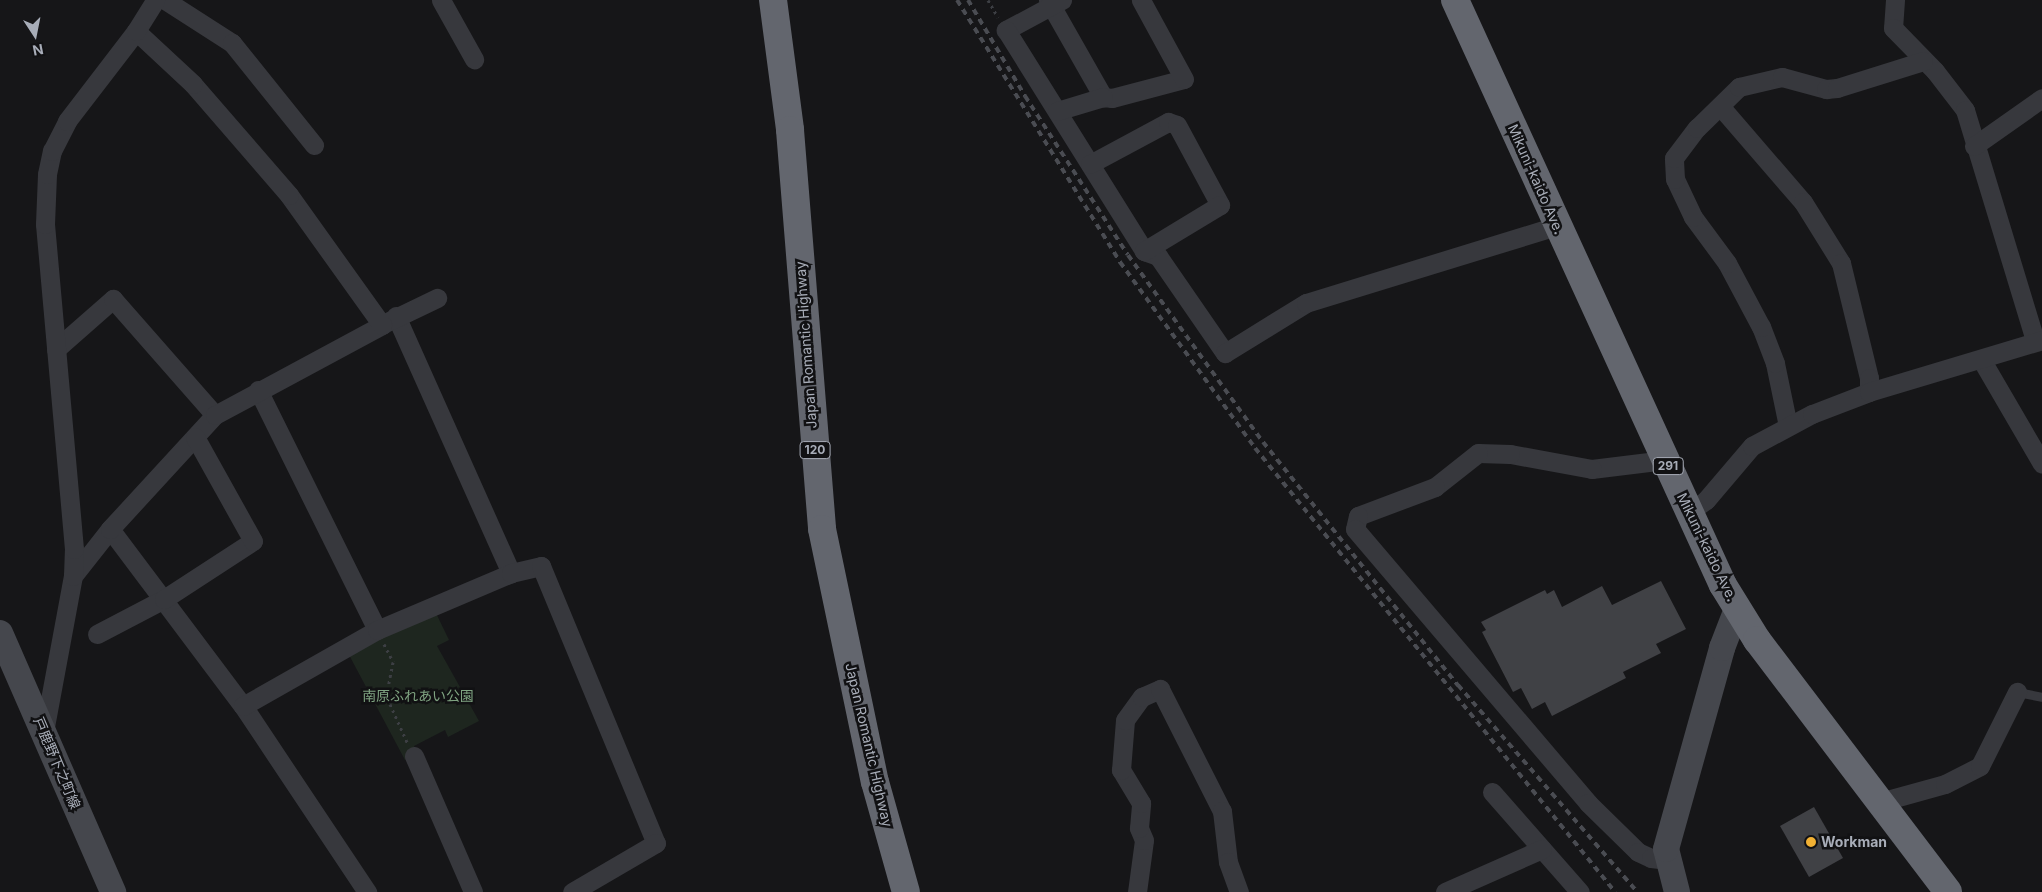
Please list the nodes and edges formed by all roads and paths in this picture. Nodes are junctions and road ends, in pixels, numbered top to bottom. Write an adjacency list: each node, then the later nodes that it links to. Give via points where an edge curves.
1 (155, 0): 9 (street)
2 (165, 0): 16 (street, via 232,43)
3 (441, 0): 10 (street)
4 (773, 0): 55 (highway, Japan Romantic Highway / 120, via 790,130 822,529 875,782)
5 (1141, 0): 12 (street, via 1184,79 1112,98)
6 (1455, 0): 19 (highway, Mikuni-kaido Ave. / 291)
7 (1895, 0): 11 (street, via 1892,28)
8 (1054, 2): 12 (street); 15 (street, via 1006,30)
9 (136, 31): 22 (street, via 193,84 289,195); 24 (street, via 66,121 50,158 43,201)
10 (474, 59)
11 (1923, 61): 14 (street, via 1837,88 1826,89 1782,77 1739,87); 17 (street, via 1965,110)
12 (1103, 97): 15 (street)
13 (2042, 98): 17 (street)
14 (1720, 106): 27 (street, via 1803,202 1840,263 1869,378); 29 (street, via 1680,147 1674,158 1674,171 1693,217 1737,279 1761,327 1775,364)
15 (1057, 111): 18 (street)
16 (314, 144)
17 (1974, 146): 23 (street)
18 (1090, 164): 20 (street); 20 (street, via 1168,122 1177,125 1220,205)
19 (1558, 226): 20 (street, via 1306,304 1225,353 1158,256); 31 (highway, Mikuni-kaido Ave. / 291)
20 (1144, 252)
21 (437, 298): 22 (street)
22 (389, 321): 26 (street); 35 (street)
23 (2039, 340): 25 (street)
24 (56, 349): 28 (street, via 113,299); 36 (street, via 74,549)
25 (1981, 359): 27 (street); 32 (street)
26 (258, 390): 28 (street); 39 (street)
27 (1869, 392): 29 (street)
28 (215, 416): 30 (street)
29 (1788, 426): 33 (street, via 1752,446 1706,500)
30 (195, 437): 34 (street); 37 (street, via 252,541)
31 (1665, 460): 33 (highway, Mikuni-kaido Ave. / 291); 50 (street, via 1592,469 1510,454 1478,454 1435,487 1358,516 1356,529 1588,803 1638,852)
32 (2042, 464)
33 (1689, 512): 38 (highway, Mikuni-kaido Ave. / 291)
34 (110, 529): 36 (street); 37 (street)
35 (511, 573): 39 (street); 54 (street, via 541,566 656,843)
36 (73, 576): 45 (street)
37 (164, 599): 41 (street); 44 (street)
38 (1737, 609): 48 (highway, Mikuni-kaido Ave. / 291); 50 (street, via 1722,648 1671,830 1666,849)
39 (377, 630): 44 (street); 46 (path, via 393,662 388,688 390,704)
40 (0, 633): 45 (street, 戸鹿野下之町線)
41 (97, 634)
42 (2017, 692): 43 (lane); 48 (street, via 1980,766 1945,784)
43 (2042, 697)
44 (243, 706): 52 (street)
45 (44, 732): 51 (street, 戸鹿野下之町線)
46 (414, 756): 53 (street)
47 (1492, 792): 49 (street)
48 (1880, 802): 61 (highway, Mikuni-kaido Ave. / 291)
49 (1542, 849): 58 (street); 59 (street)
50 (1668, 860): 60 (street)
51 (113, 892)
52 (367, 892)
53 (473, 892)
54 (572, 892)
55 (906, 892)
56 (1137, 892): 57 (street, via 1144,840 1139,828 1140,802 1121,770 1126,720 1142,697 1160,689 1222,811 1230,868)
57 (1239, 892)
58 (1445, 892)
59 (1580, 892)
60 (1677, 892)
61 (1948, 892)

